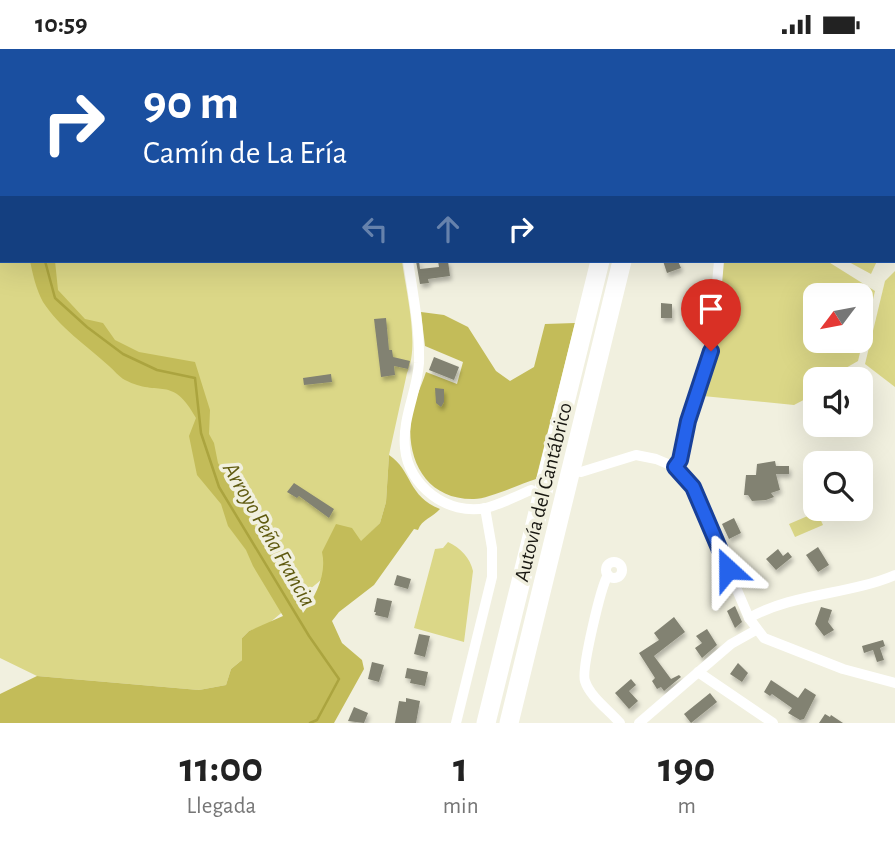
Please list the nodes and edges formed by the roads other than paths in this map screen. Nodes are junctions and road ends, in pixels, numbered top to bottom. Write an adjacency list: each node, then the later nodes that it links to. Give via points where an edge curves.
1 (408, 263): 8 (street, via 419,361 407,414 405,449 411,471 438,500 463,508)
2 (600, 263): 17 (highway, Autovía del Cantábrico)
3 (622, 263): 11 (highway, Autovía del Cantábrico)
4 (719, 263): 5 (street, via 711,351)
5 (675, 467): 6 (street, via 636,455); 12 (street, via 693,487)
6 (581, 472)
7 (531, 490): 8 (street)
8 (485, 508): 16 (street, via 492,577)
9 (608, 575): 20 (street, via 584,674 588,687)
10 (895, 575): 12 (street, via 765,609)
11 (542, 583): 18 (highway, Autovía del Cantábrico); 19 (highway)
12 (749, 618): 13 (street)
13 (756, 631): 14 (street, via 731,644); 15 (street, via 810,656)
14 (698, 672): 21 (street); 22 (street)
15 (895, 683)
16 (456, 723)
17 (486, 723)
18 (509, 723)
19 (516, 723)
20 (620, 723)
21 (639, 723)
22 (774, 723)

